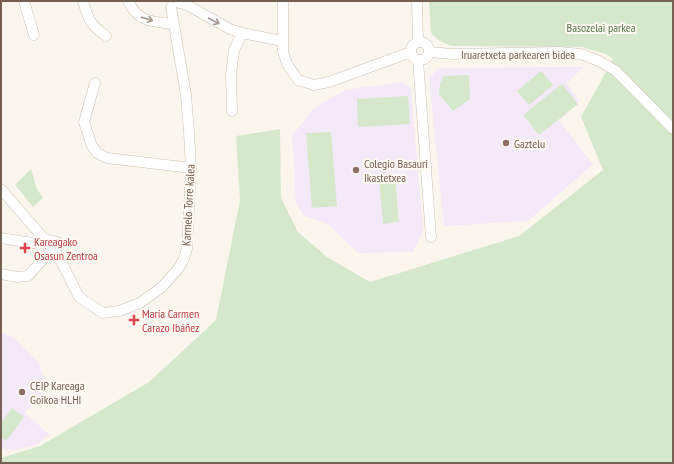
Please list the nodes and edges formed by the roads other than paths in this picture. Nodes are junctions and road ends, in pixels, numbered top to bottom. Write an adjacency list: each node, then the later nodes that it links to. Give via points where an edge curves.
1 (24, 1): 9 (street)
2 (83, 1): 10 (street, via 89,20)
3 (128, 1): 7 (street, one-way to 7, via 134,12 142,19)
4 (283, 1): 11 (street)
5 (417, 1): 12 (street)
6 (174, 3): 7 (street, Karmelo Torre kalea); 8 (street, one-way to 8, via 185,4)
7 (173, 24): 18 (street, Karmelo Torre kalea, via 186,95)
8 (242, 33): 11 (street); 16 (street, via 234,50 231,76)
9 (34, 34)
10 (106, 36)
11 (282, 41): 14 (street, via 282,52 298,80 314,85)
12 (418, 42): 13 (street, via 424,42); 14 (street, via 413,44)
13 (430, 52): 14 (street, via 424,59); 17 (street, Iruaretxeta parkearen bidea, via 581,54 616,71)
14 (415, 56): 20 (street)
15 (95, 83): 18 (street, via 84,122 96,153 107,158)
16 (232, 111)
17 (673, 129)
18 (191, 168): 23 (street, Karmelo Torre kalea, via 187,248 184,259 162,287 140,303 119,312 103,313 92,306 79,297)
19 (1, 190): 22 (street, Karmelo Torre kalea)
20 (431, 237)
21 (1, 238): 22 (street, via 39,244)
22 (45, 239): 23 (street, Karmelo Torre kalea)
23 (56, 246): 24 (street, via 28,276)
24 (1, 274)

